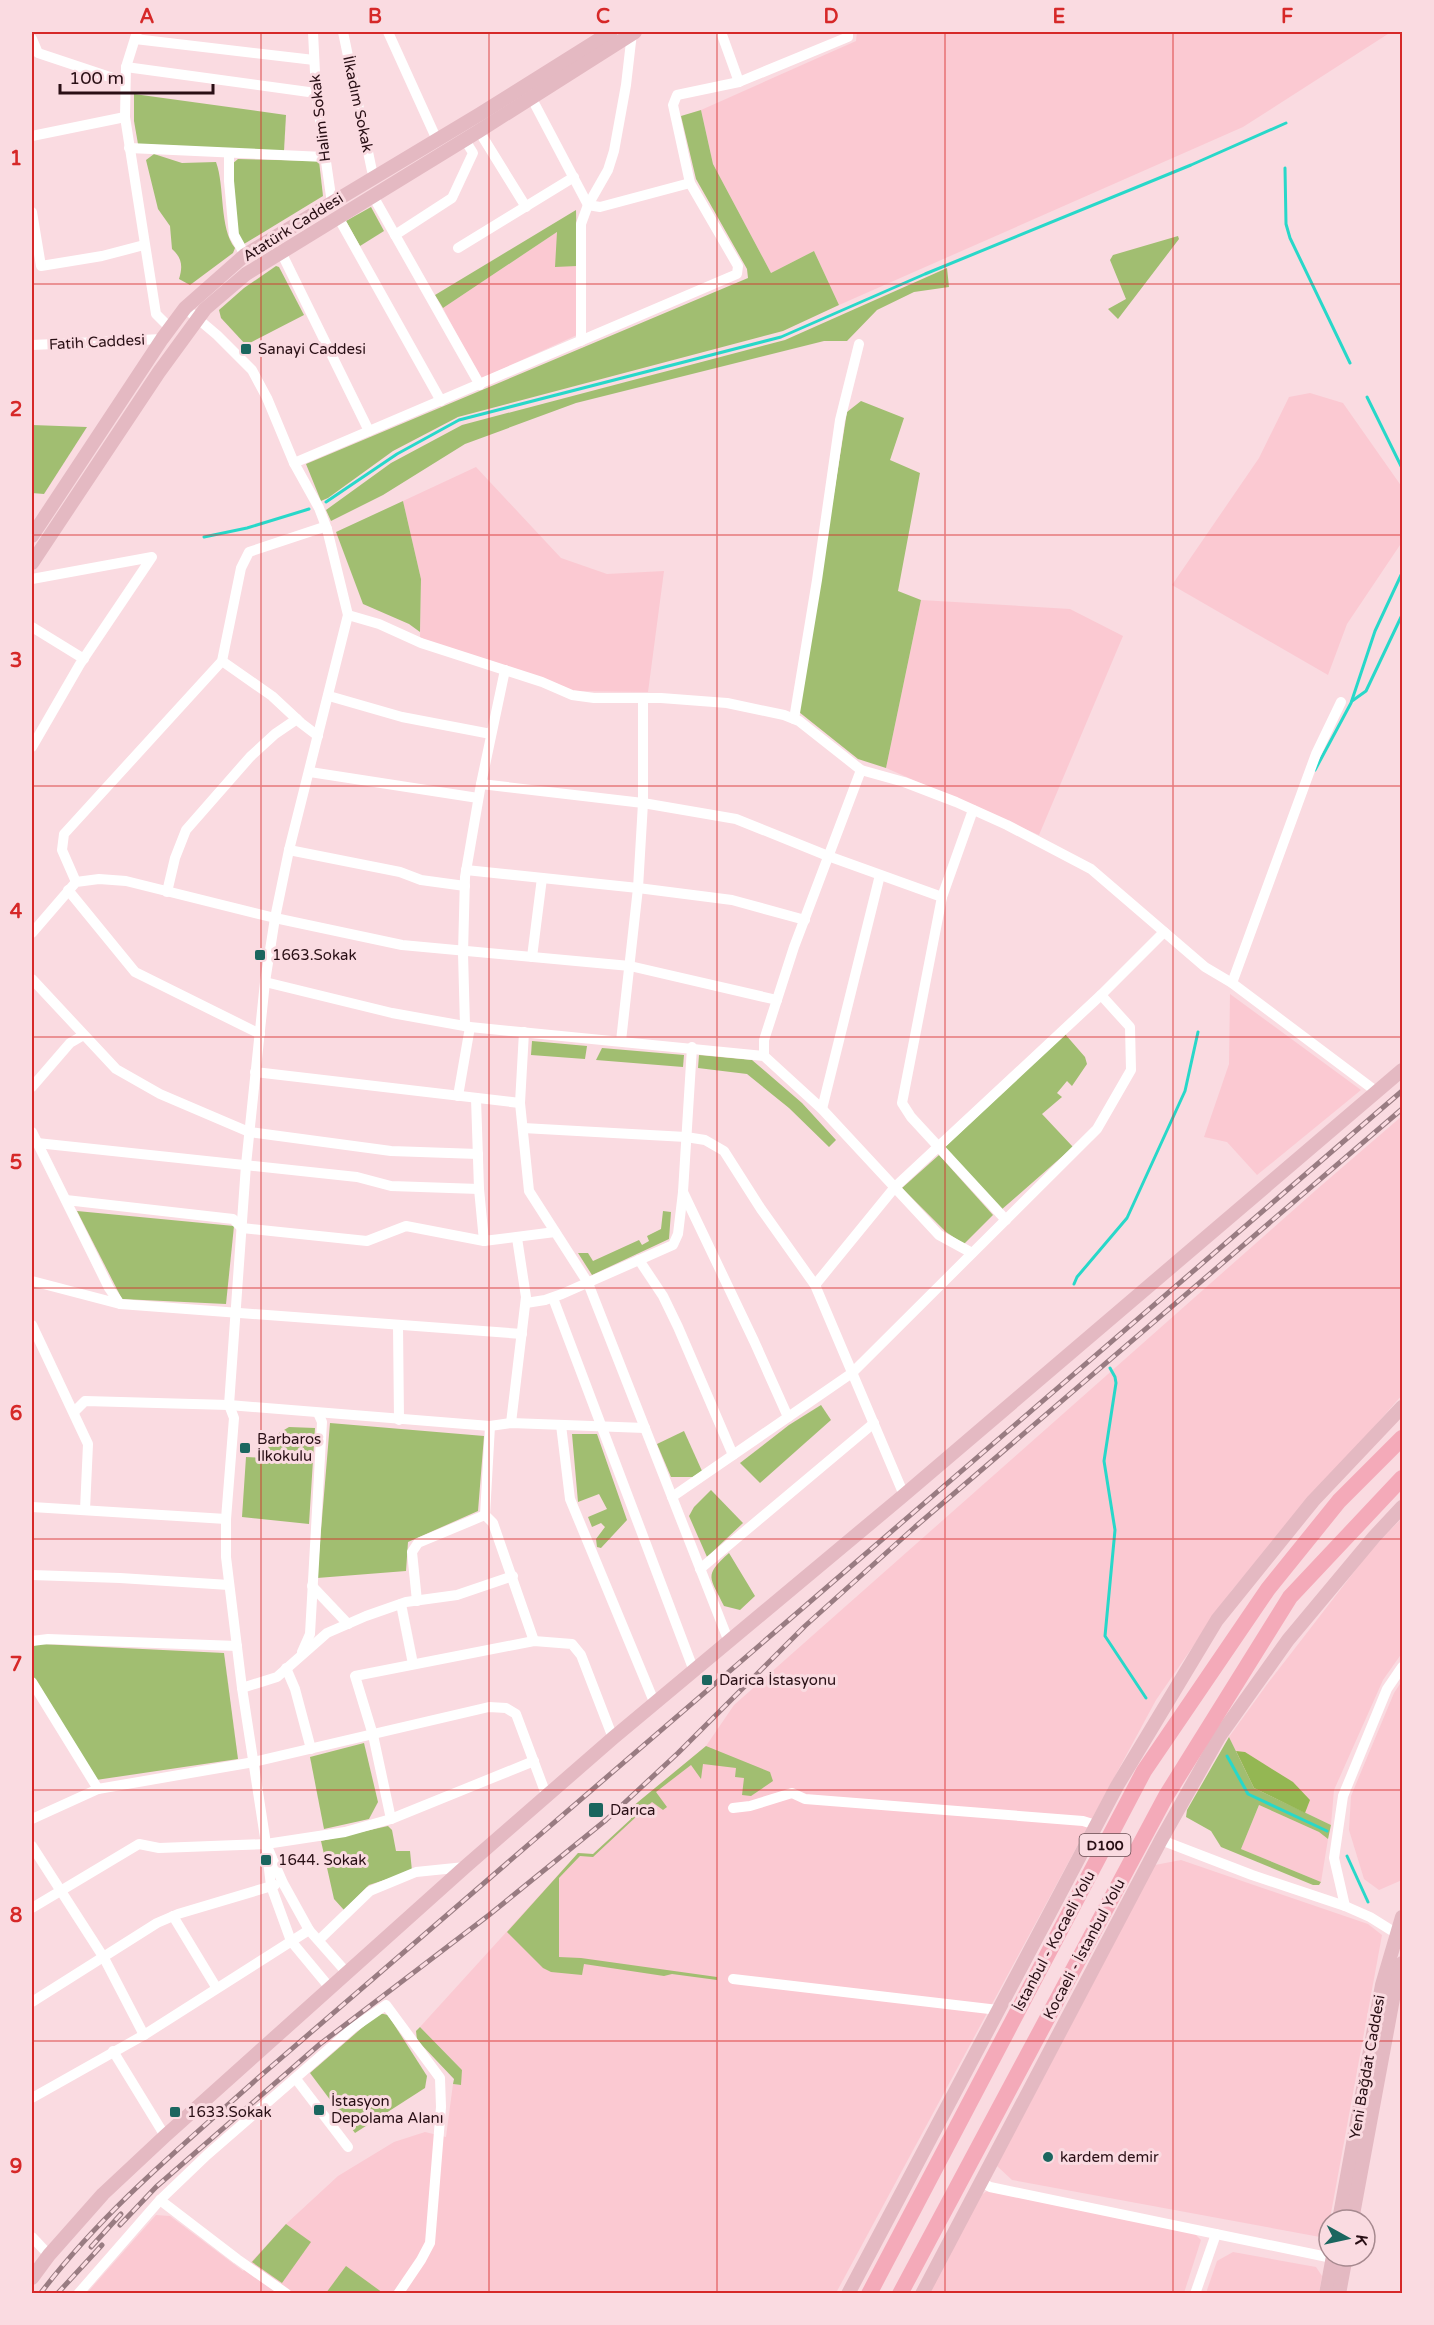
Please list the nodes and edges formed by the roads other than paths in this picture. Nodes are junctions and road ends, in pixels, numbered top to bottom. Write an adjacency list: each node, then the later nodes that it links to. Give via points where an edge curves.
1 (313, 32): 10 (street, Halim Sokak)
2 (343, 32): 24 (street, İlkadım Sokak)
3 (388, 32): 19 (street)
4 (611, 32): 19 (main road, Atatürk Caddesi)
5 (634, 32): 15 (main road); 29 (street, via 614,151)
6 (721, 32): 13 (street)
7 (848, 32): 13 (street, via 848,38)
8 (136, 35): 10 (street); 11 (street)
9 (32, 39): 12 (street, via 38,53)
10 (314, 60): 14 (street, Halim Sokak)
11 (126, 67): 12 (street); 14 (street)
12 (125, 82): 16 (street)
13 (739, 82): 26 (street, via 676,95 673,105)
14 (316, 93): 23 (street, Halim Sokak)
15 (531, 97): 17 (main road); 25 (street)
16 (125, 117): 18 (street); 21 (street)
17 (479, 131): 20 (main road); 30 (street)
18 (33, 133)
19 (437, 140): 24 (main road, Atatürk Caddesi)
20 (465, 140): 27 (main road); 33 (street, via 473,153 452,198)
21 (129, 148): 22 (street); 34 (street)
22 (229, 153): 23 (street); 37 (street, via 234,235)
23 (324, 157): 28 (street, Halim Sokak)
24 (376, 176): 28 (main road, Atatürk Caddesi)
25 (574, 177): 29 (street); 30 (street)
26 (690, 183): 29 (street, via 600,207); 42 (street, via 738,266 737,274)
27 (373, 196): 32 (main road); 33 (street)
28 (332, 203): 37 (main road, Atatürk Caddesi)
29 (588, 205): 42 (street, via 581,224)
30 (525, 207): 35 (street)
31 (32, 212): 38 (street)
32 (338, 217): 36 (main road); 46 (street)
33 (395, 235): 45 (street)
34 (144, 245): 38 (street); 41 (street, via 156,314)
35 (458, 248)
36 (281, 252): 40 (main road, via 246,274); 47 (street)
37 (245, 255): 39 (main road, Atatürk Caddesi)
38 (36, 267)
39 (185, 308): 40 (street); 41 (main road, Atatürk Caddesi)
40 (196, 318): 48 (street, via 252,370); 51 (main road)
41 (166, 334): 44 (street, Fatih Caddesi); 50 (main road, Atatürk Caddesi)
42 (581, 341): 45 (street)
43 (859, 344): 62 (street, via 840,420)
44 (32, 345)
45 (480, 385): 46 (street)
46 (441, 401): 47 (street)
47 (369, 431): 48 (street)
48 (294, 463): 49 (street)
49 (327, 529): 53 (street); 56 (street, via 324,526 249,552 241,568)
50 (32, 536)
51 (32, 563)
52 (32, 579): 55 (street, via 152,557)
53 (348, 615): 57 (street); 58 (street)
54 (32, 627): 55 (street)
55 (84, 659): 65 (street)
56 (222, 661): 61 (street); 77 (street, via 64,834 62,850)
57 (504, 670): 59 (street, via 572,695); 63 (street)
58 (329, 696): 63 (street, via 402,717); 64 (street)
59 (643, 698): 62 (street, via 728,703); 70 (street)
60 (1341, 702): 91 (street, via 1316,754)
61 (297, 719): 64 (street); 80 (street, via 250,757 186,830)
62 (794, 719): 66 (street)
63 (491, 734): 68 (street)
64 (318, 736): 67 (street)
65 (32, 747)
66 (861, 770): 71 (street, via 904,782); 73 (street)
67 (310, 772): 69 (street); 72 (street)
68 (481, 784): 69 (street); 70 (street)
69 (478, 798): 74 (street)
70 (643, 803): 73 (street, via 736,819); 79 (street)
71 (973, 810): 81 (street); 84 (street, via 1092,869)
72 (289, 850): 78 (street); 82 (street)
73 (828, 856): 75 (street); 83 (street)
74 (466, 870): 76 (street); 78 (street)
75 (880, 875): 81 (street); 108 (street)
76 (542, 878): 79 (street); 87 (street)
77 (72, 886): 80 (street, via 99,879 126,881); 85 (street); 96 (street, via 135,972)
78 (465, 886): 86 (street)
79 (638, 888): 83 (street, via 732,900); 88 (street)
80 (167, 892): 82 (street)
81 (942, 897): 113 (street, via 902,1103)
82 (275, 918): 86 (street, via 402,945); 90 (street)
83 (805, 920): 93 (street)
84 (1164, 932): 91 (street); 92 (street)
85 (32, 933)
86 (463, 950): 87 (street); 94 (street)
87 (532, 957): 88 (street)
88 (630, 966): 93 (street); 98 (street)
89 (32, 979): 97 (street)
90 (265, 982): 94 (street); 96 (street)
91 (1232, 983): 104 (street)
92 (1101, 995): 113 (street); 120 (street, via 1130,1027 1131,1070 1097,1130)
93 (777, 1000): 100 (street, via 764,1040)
94 (467, 1027): 95 (street); 105 (street)
95 (524, 1032): 98 (street); 107 (street)
96 (260, 1034): 102 (street)
97 (82, 1035): 103 (street, via 70,1043); 110 (street, via 116,1069 160,1094)
98 (621, 1041): 99 (street)
99 (692, 1047): 100 (street); 111 (street)
100 (764, 1056): 108 (street)
101 (1402, 1070): 104 (main road)
102 (255, 1072): 105 (street); 110 (street)
103 (32, 1087)
104 (1377, 1092): 153 (main road)
105 (458, 1096): 106 (street)
106 (476, 1098): 107 (street); 114 (street)
107 (520, 1103): 109 (street)
108 (822, 1109): 116 (street)
109 (523, 1128): 111 (street); 122 (street, via 529,1191)
110 (249, 1132): 114 (street, via 390,1151); 115 (street)
111 (686, 1137): 118 (street); 129 (street, via 705,1140 724,1150)
112 (34, 1138): 115 (street); 119 (street)
113 (938, 1147): 116 (street); 120 (street)
114 (478, 1154): 117 (street)
115 (246, 1165): 117 (street, via 357,1177 391,1186); 121 (street)
116 (895, 1187): 125 (street, via 939,1235); 129 (street)
117 (479, 1189): 124 (street)
118 (682, 1192): 126 (street, via 678,1234 673,1245); 142 (street)
119 (66, 1200): 121 (street, via 233,1219); 132 (street)
120 (1006, 1220): 125 (street)
121 (242, 1228): 124 (street, via 367,1241 406,1226); 133 (street)
122 (555, 1232): 123 (street); 128 (street)
123 (517, 1238): 124 (street); 131 (street)
124 (484, 1241)
125 (972, 1253): 137 (street)
126 (639, 1260): 128 (street); 151 (street, via 678,1327)
127 (32, 1281): 132 (street)
128 (588, 1283): 130 (street); 149 (street)
129 (815, 1286): 137 (street)
130 (553, 1298): 131 (street); 148 (street)
131 (526, 1303): 136 (street)
132 (120, 1304): 133 (street)
133 (235, 1311): 135 (street); 138 (street)
134 (32, 1325): 140 (street)
135 (398, 1325): 136 (street); 143 (street)
136 (522, 1334): 144 (street)
137 (852, 1373): 142 (street); 145 (street)
138 (230, 1405): 140 (street, via 85,1401); 141 (street); 159 (street, via 234,1418)
139 (1402, 1407): 190 (main road, via 1313,1501 1217,1620)
140 (74, 1412): 157 (street, via 88,1444)
141 (318, 1413): 143 (street); 164 (street, via 322,1422)
142 (788, 1417): 151 (street)
143 (399, 1420): 147 (street)
144 (511, 1423): 146 (street); 147 (street)
145 (874, 1423): 153 (street); 160 (street)
146 (561, 1425): 148 (street); 179 (street, via 570,1499)
147 (490, 1426): 158 (street)
148 (602, 1426): 149 (street); 176 (street)
149 (645, 1428): 154 (street)
150 (1402, 1438): 235 (highway, İstanbul - Kocaeli Yolu / D100, via 1339,1501 1268,1589 1144,1771)
151 (733, 1455): 154 (street)
152 (1402, 1478): 236 (highway, Kocaeli - İstanbul Yolu / D100, via 1290,1597 1166,1796)
153 (904, 1495): 170 (main road)
154 (672, 1497): 160 (street)
155 (32, 1507): 157 (street)
156 (1402, 1507): 191 (main road, via 1288,1640 1219,1737)
157 (85, 1510): 159 (street)
158 (485, 1515): 162 (street, via 493,1523); 165 (street, via 418,1543 412,1552)
159 (226, 1519): 163 (street)
160 (700, 1569): 170 (street)
161 (32, 1575): 163 (street)
162 (513, 1576): 165 (street, via 457,1595); 169 (street)
163 (229, 1585): 171 (street)
164 (312, 1586): 167 (street); 172 (street, via 310,1634)
165 (417, 1601): 166 (street)
166 (401, 1604): 167 (street); 173 (street)
167 (348, 1624): 172 (street, via 327,1633)
168 (32, 1641): 171 (street)
169 (534, 1641): 173 (street); 181 (street, via 572,1644 581,1655)
170 (729, 1642): 176 (main road)
171 (237, 1646): 178 (street)
172 (299, 1657): 175 (street)
173 (413, 1664): 180 (street, via 355,1676)
174 (1402, 1667): 198 (street, via 1387,1689 1343,1796 1334,1858)
175 (286, 1668): 178 (street, via 277,1677); 182 (street)
176 (694, 1671): 179 (main road)
177 (32, 1682): 185 (street)
178 (242, 1688): 184 (street)
179 (655, 1704): 181 (main road)
180 (373, 1735): 182 (street); 183 (street, via 489,1707 506,1708 516,1714); 189 (street)
181 (613, 1738): 186 (main road)
182 (311, 1749): 184 (street)
183 (534, 1761): 186 (street); 189 (street)
184 (254, 1762): 185 (street); 192 (street)
185 (98, 1790): 188 (street)
186 (547, 1797): 194 (main road)
187 (733, 1808): 190 (street, via 792,1793 805,1799)
188 (32, 1819)
189 (391, 1819): 192 (street, via 345,1832)
190 (1095, 1825): 213 (main road)
191 (1161, 1840): 198 (street); 220 (main road)
192 (266, 1844): 195 (street); 196 (street); 197 (street, via 159,1848 139,1844)
193 (32, 1846): 197 (street)
194 (465, 1867): 204 (street, via 416,1872 370,1891); 208 (main road)
195 (283, 1883): 196 (street); 202 (street)
196 (271, 1886): 200 (street); 205 (street)
197 (61, 1890): 199 (street); 206 (street)
198 (1345, 1906): 203 (street)
199 (32, 1908)
200 (172, 1916): 206 (street); 210 (street)
201 (1402, 1917): 203 (main road, Yeni Bağdat Caddesi)
202 (309, 1929): 204 (street); 205 (street)
203 (1400, 1935): 222 (main road, Yeni Bağdat Caddesi, via 1382,1985)
204 (319, 1940): 208 (street)
205 (291, 1941): 210 (street); 211 (street)
206 (104, 1958): 212 (street); 214 (street)
207 (1402, 1963): 223 (main road, Yeni Bağdat Caddesi)
208 (347, 1973): 211 (main road)
209 (733, 1978): 213 (street)
210 (216, 1987): 214 (street)
211 (330, 1988): 218 (main road)
212 (32, 2002)
213 (998, 2010): 234 (main road)
214 (144, 2035): 215 (street)
215 (113, 2051): 217 (street); 218 (street)
216 (296, 2079): 219 (street); 221 (street); 233 (street, via 353,2028 386,2005 440,2078 430,2243)
217 (32, 2098)
218 (165, 2136): 227 (main road, via 103,2194)
219 (348, 2147)
220 (980, 2181): 224 (street, via 990,2187); 237 (main road)
221 (160, 2200): 231 (street); 232 (street)
222 (1341, 2208)
223 (1354, 2208)
224 (1216, 2234): 226 (street); 238 (street)
225 (32, 2237): 227 (street)
226 (1317, 2252)
227 (49, 2255): 230 (main road)
228 (1334, 2268): 239 (main road)
229 (1338, 2268): 240 (main road)
230 (32, 2278)
231 (78, 2294)
232 (286, 2294)
233 (398, 2294)
234 (848, 2294)
235 (868, 2294)
236 (900, 2294)
237 (922, 2294)
238 (1195, 2294)
239 (1326, 2294)
240 (1339, 2294)

